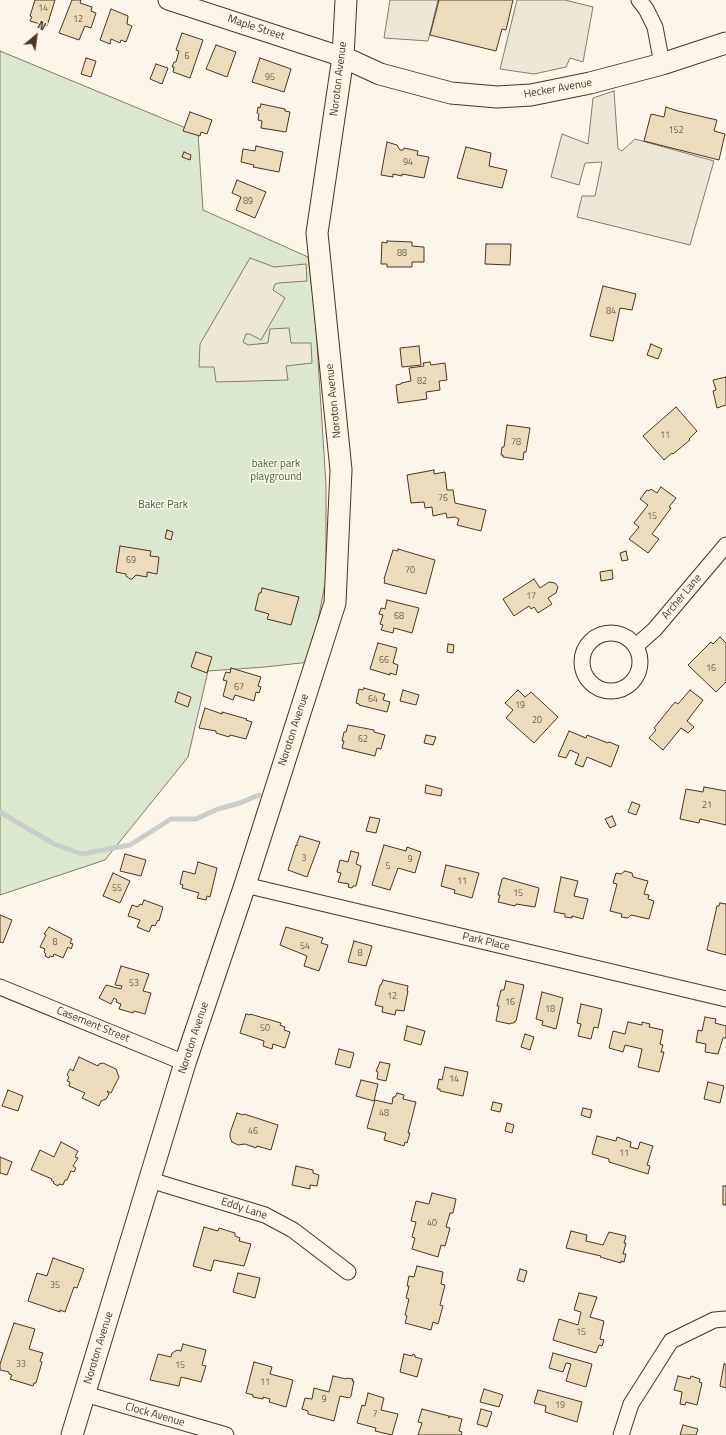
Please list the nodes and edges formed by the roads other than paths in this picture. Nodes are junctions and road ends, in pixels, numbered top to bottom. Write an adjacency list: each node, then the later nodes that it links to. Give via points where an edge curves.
1 (168, 0): 5 (street, Maple Street)
2 (346, 0): 5 (main road, Noroton Avenue)
3 (639, 0): 6 (street, via 655,26)
4 (726, 43): 6 (main road, Hecker Avenue)
5 (343, 57): 6 (main road, Hecker Avenue, via 380,74 451,93 497,97 531,95); 9 (main road, Noroton Avenue, via 317,233 341,470 334,603)
6 (662, 64)
7 (726, 545): 8 (street, Archer Lane, via 655,629)
8 (636, 646)
9 (245, 885): 11 (street, Park Place); 12 (main road, Noroton Avenue)
10 (0, 987): 12 (street, Casement Street)
11 (726, 999)
12 (185, 1063): 13 (main road, Noroton Avenue)
13 (150, 1180): 14 (street, Eddy Lane, via 265,1215 293,1230); 16 (main road, Noroton Avenue)
14 (348, 1272)
15 (726, 1318): 19 (street, via 714,1320 671,1341 631,1404)
16 (85, 1394): 17 (main road, Noroton Avenue); 18 (street, Clock Avenue)
17 (72, 1435)
18 (226, 1435)
19 (621, 1435)

